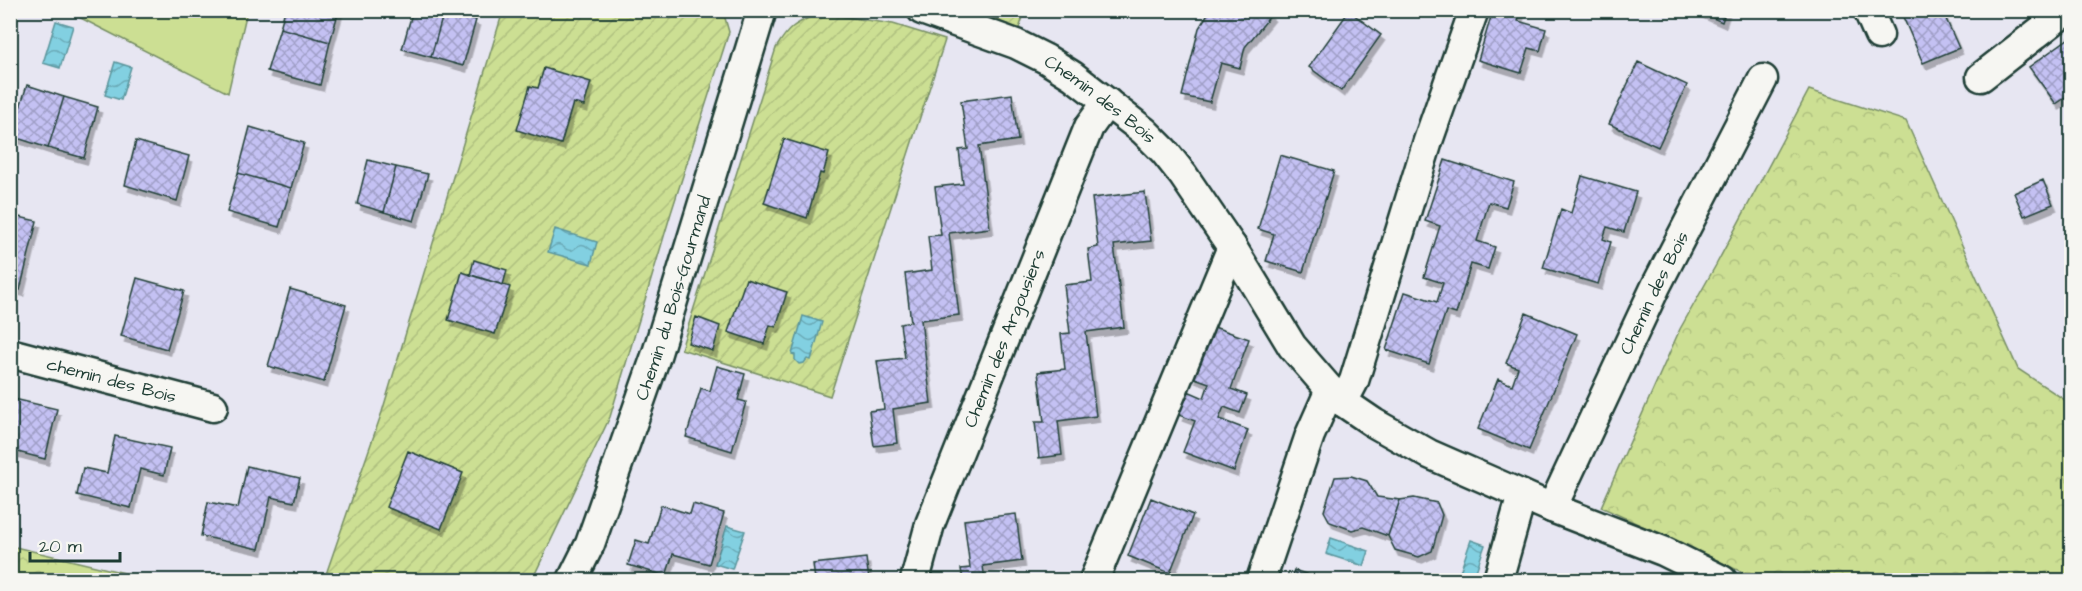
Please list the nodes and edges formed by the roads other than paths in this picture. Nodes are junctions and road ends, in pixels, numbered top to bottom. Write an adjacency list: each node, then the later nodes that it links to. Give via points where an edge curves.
1 (762, 10): 14 (street, Chemin du Bois-Gourmand, via 657,353 590,544)
2 (922, 10): 7 (street, Chemin des Bois, via 1016,44 1073,76)
3 (1474, 10): 10 (street, via 1428,141 1354,381)
4 (2067, 10): 5 (street)
5 (1981, 76)
6 (1763, 79): 13 (street, Chemin des Bois, via 1656,286)
7 (1107, 102): 8 (street, Chemin des Bois, via 1164,151); 15 (street, Chemin des Argousiers, via 1089,127 930,524)
8 (1232, 247): 10 (street, Chemin des Bois, via 1292,346); 16 (street)
9 (10, 353): 11 (street, chemin des Bois)
10 (1336, 396): 12 (street, Chemin des Bois, via 1429,454); 17 (street, via 1310,435)
11 (213, 407)
12 (1522, 495): 13 (street, Chemin des Bois); 18 (street)
13 (1552, 508): 19 (street, Chemin des Bois, via 1663,551)
14 (572, 580)
15 (915, 580)
16 (1094, 580)
17 (1261, 580)
18 (1498, 580)
19 (1722, 580)

